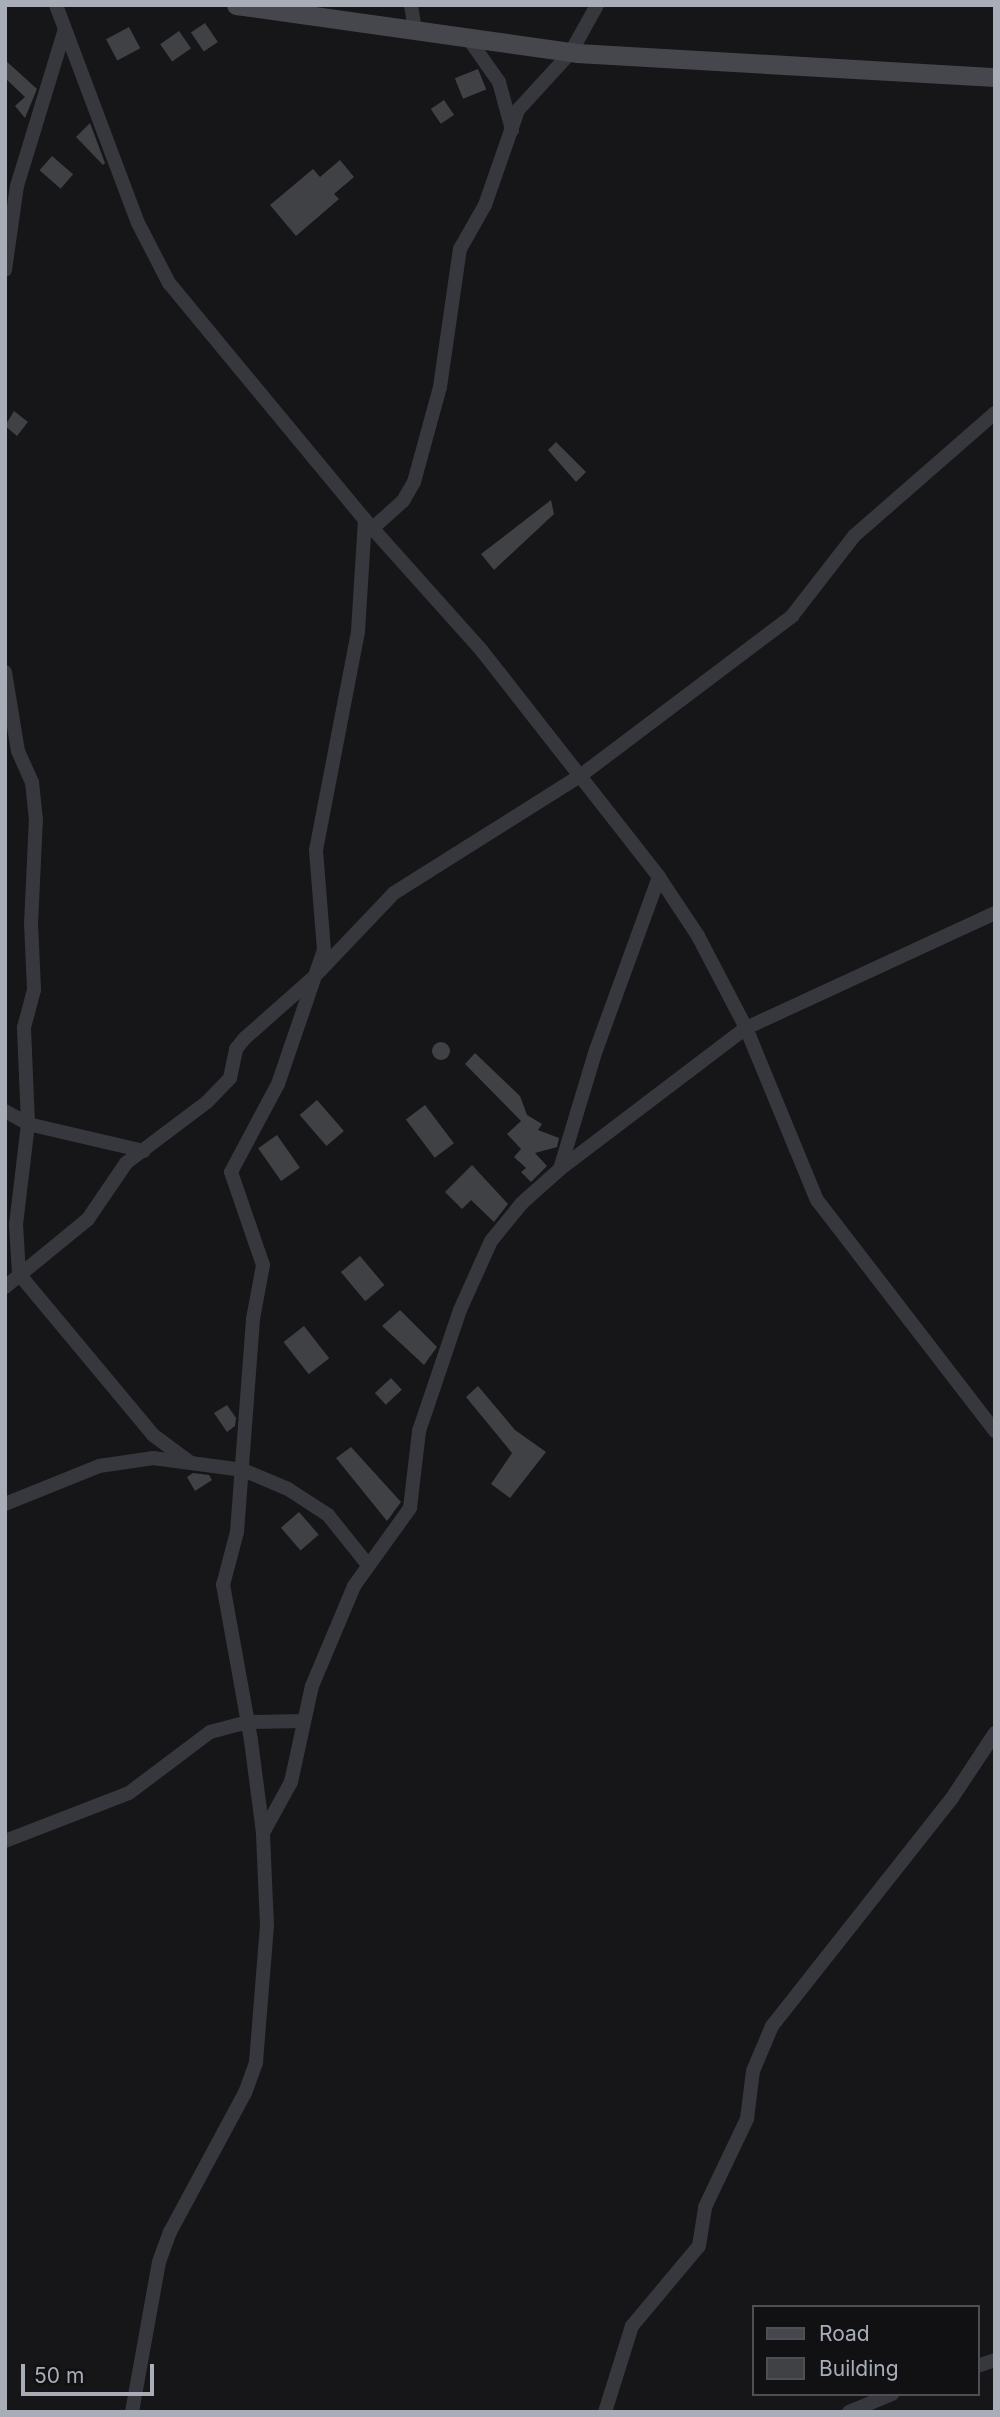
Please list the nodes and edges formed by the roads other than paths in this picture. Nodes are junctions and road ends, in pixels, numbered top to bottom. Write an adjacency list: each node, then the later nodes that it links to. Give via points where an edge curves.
1 (55, 5): 5 (street)
2 (236, 5): 6 (street)
3 (411, 5): 6 (street)
4 (597, 5): 8 (street)
5 (65, 30): 11 (street, via 17,186); 13 (street, via 138,223 169,283)
6 (415, 30): 7 (street)
7 (468, 38): 8 (street); 10 (street, via 499,82)
8 (572, 52): 9 (street, via 765,67); 10 (street, via 518,110)
9 (995, 77)
10 (512, 132): 13 (street, via 480,215 460,249 440,387 414,482 403,501)
11 (5, 270)
12 (995, 413): 15 (street, via 854,536 792,617)
13 (369, 523): 15 (street); 18 (street, via 358,631 316,850 318,908 325,941)
14 (5, 672): 21 (street, via 18,751 32,782 36,818 31,923 34,990 24,1040)
15 (580, 776): 16 (street); 18 (street, via 394,893)
16 (659, 877): 19 (street, via 698,936); 23 (street, via 596,1050)
17 (995, 913): 19 (street)
18 (314, 977): 22 (street, via 245,1038 236,1049 230,1078 207,1102); 28 (street, via 278,1084 231,1172 263,1265 253,1319)
19 (746, 1028): 23 (street); 26 (street, via 817,1200)
20 (5, 1111): 21 (street)
21 (28, 1125): 22 (street); 24 (street, via 16,1224)
22 (144, 1151): 24 (street, via 119,1170 88,1219)
23 (560, 1169): 30 (street, via 522,1203 491,1241 460,1310 419,1431 410,1508)
24 (19, 1274): 25 (street); 27 (street, via 153,1435)
25 (5, 1287)
26 (995, 1431)
27 (191, 1463): 28 (street); 29 (street, via 153,1458 99,1466)
28 (243, 1470): 30 (street, via 288,1489 328,1515); 32 (street, via 237,1532 223,1585)
29 (5, 1504)
30 (368, 1565): 31 (street, via 354,1586 312,1686)
31 (303, 1721): 32 (street); 34 (street, via 291,1782)
32 (248, 1722): 34 (street); 35 (street, via 196,1740 128,1793)
33 (995, 1733): 38 (street, via 952,1798 772,2026 753,2071 747,2119 705,2207 699,2246 632,2326)
34 (263, 1833): 37 (street, via 266,1966 256,2062 245,2093 170,2232 159,2262)
35 (5, 1841)
36 (887, 2396): 39 (street)
37 (132, 2412)
38 (605, 2412)
39 (849, 2412)

